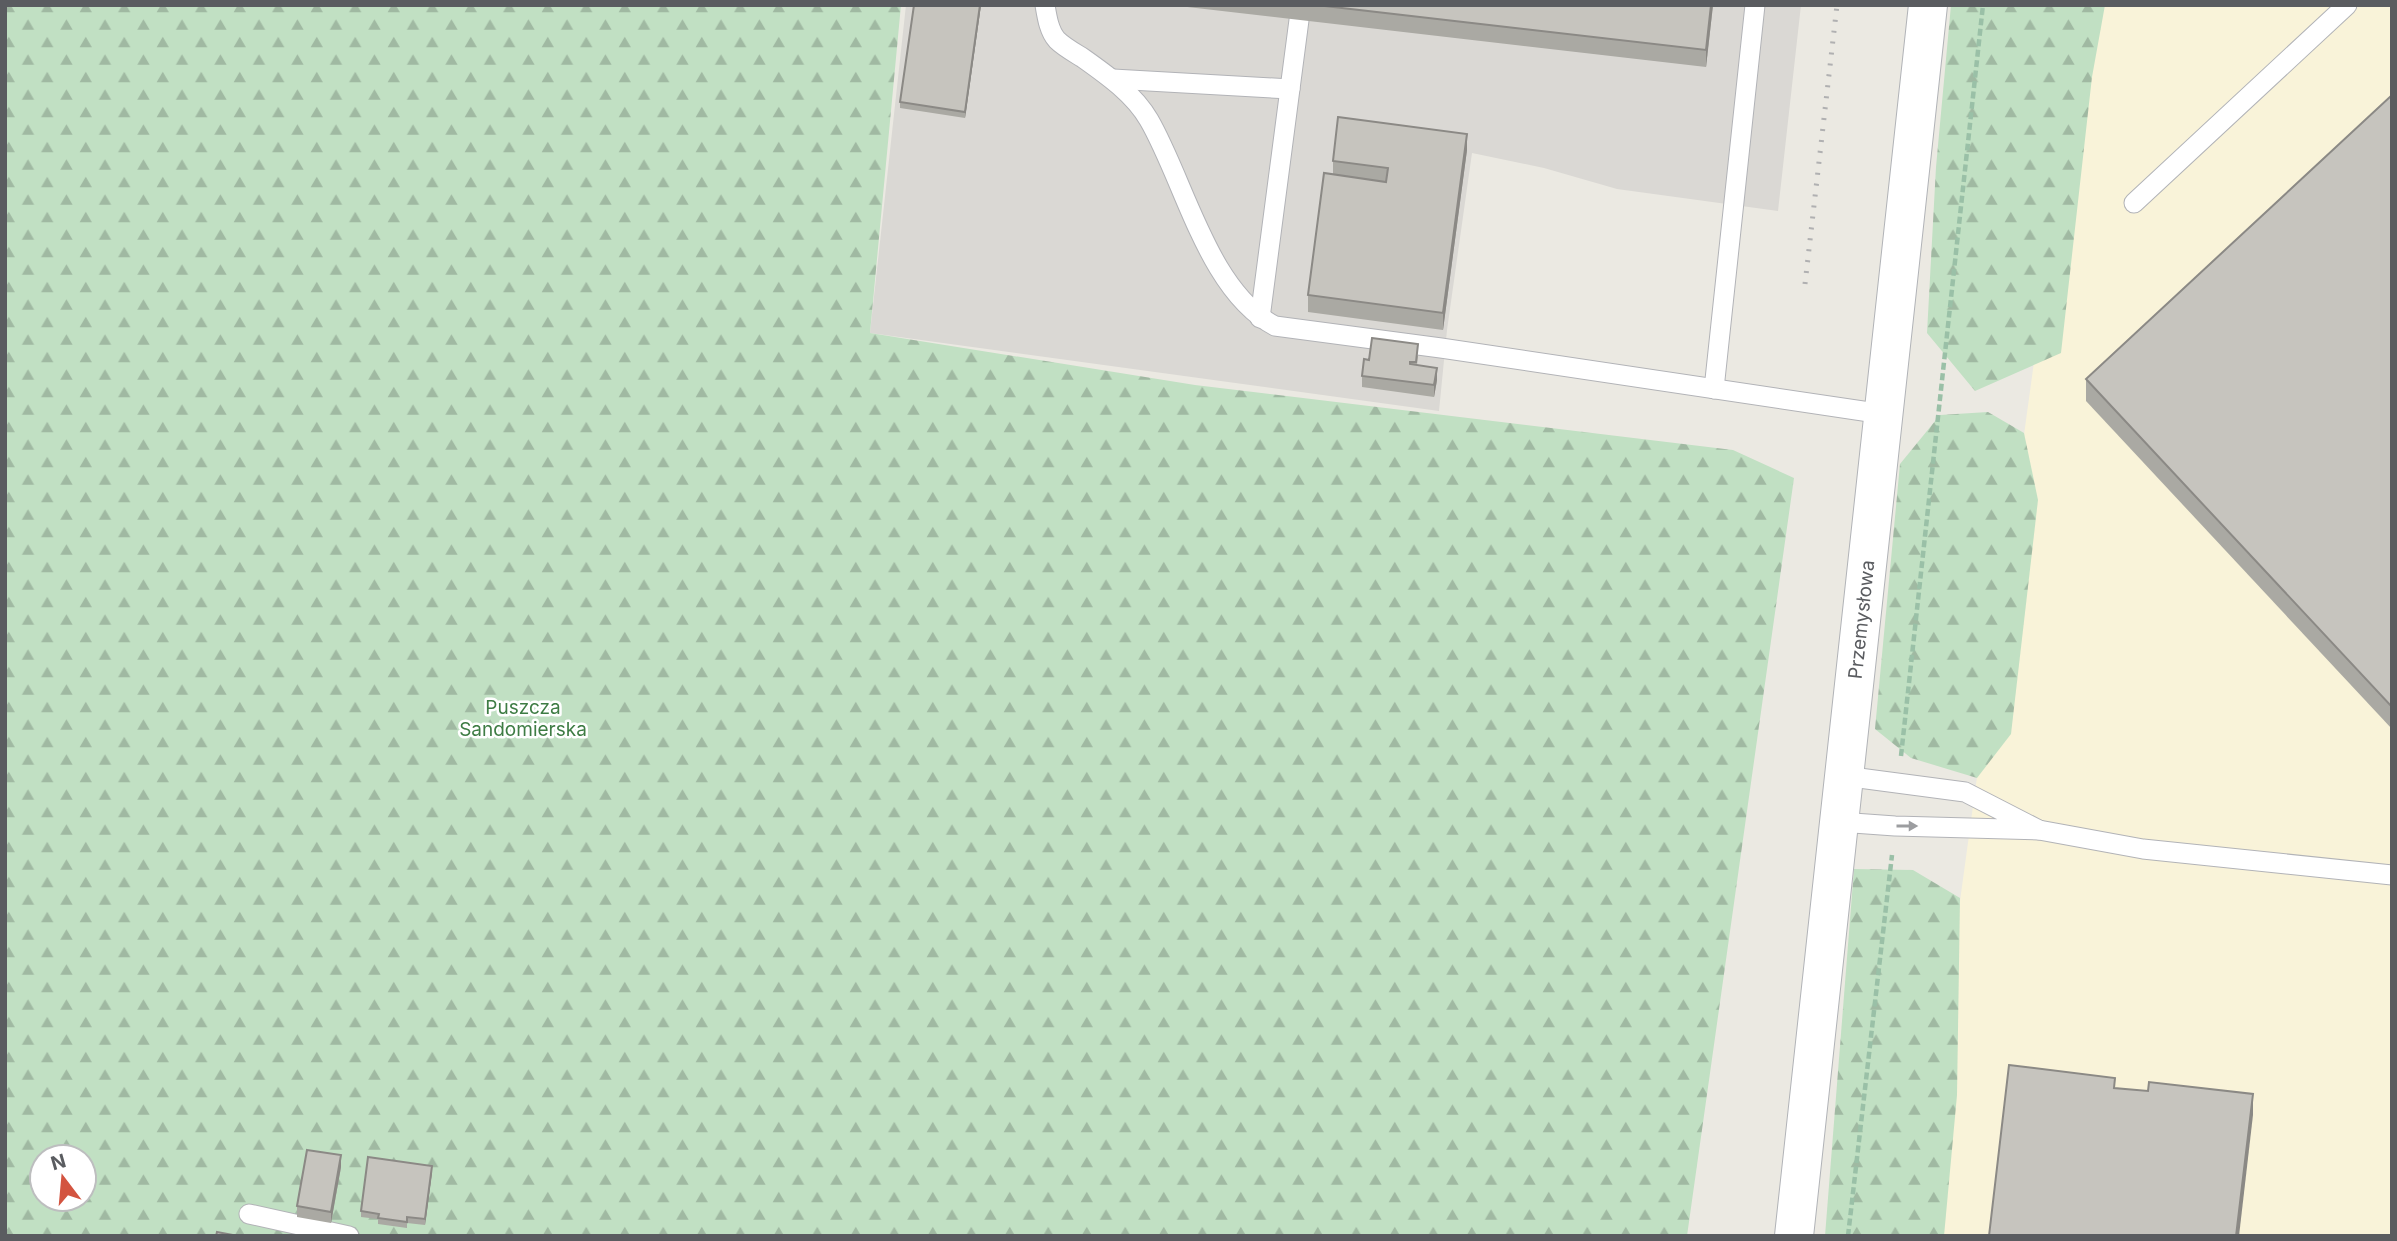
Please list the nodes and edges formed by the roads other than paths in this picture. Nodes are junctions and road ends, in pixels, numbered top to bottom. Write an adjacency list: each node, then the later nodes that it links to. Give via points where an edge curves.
1 (1045, 5): 6 (lane, via 1057,40)
2 (1755, 5): 10 (lane)
3 (1928, 5): 11 (street, Przemysłowa)
4 (2347, 5): 8 (lane)
5 (1299, 20): 7 (lane)
6 (1113, 79): 7 (lane); 9 (lane, via 1148,118 1218,267)
7 (1290, 89): 9 (lane)
8 (2134, 203)
9 (1260, 318): 10 (lane, via 1275,326)
10 (1714, 389): 11 (lane)
11 (1883, 414): 12 (street, Przemysłowa)
12 (1844, 776): 13 (street, Przemysłowa); 14 (lane, via 1965,792)
13 (1839, 822): 14 (lane, one-way to 14); 18 (street, Przemysłowa)
14 (2039, 830): 15 (lane, via 2143,849)
15 (2392, 875)
16 (249, 1214): 17 (lane)
17 (349, 1236)
18 (1794, 1236)

